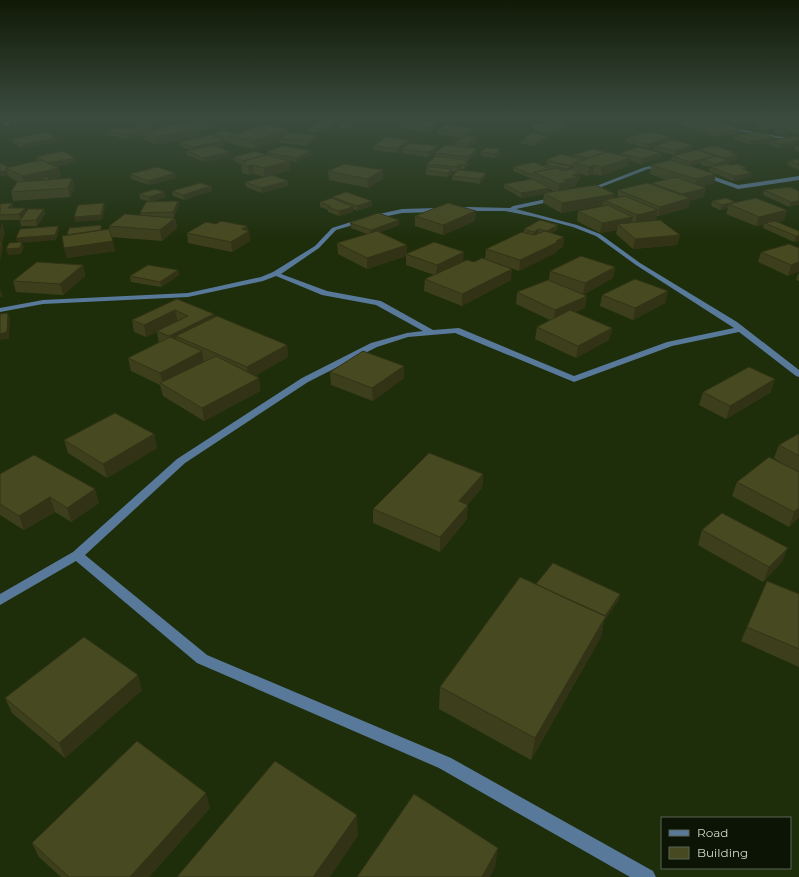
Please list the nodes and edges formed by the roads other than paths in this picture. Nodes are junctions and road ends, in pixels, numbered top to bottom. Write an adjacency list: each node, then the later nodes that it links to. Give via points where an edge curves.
1 (673, 165): 4 (street, via 647,168)
2 (695, 172): 3 (street, via 738,186)
3 (799, 178)
4 (584, 192)
5 (562, 197): 6 (street)
6 (527, 206): 7 (street); 8 (street)
7 (505, 209): 8 (street); 9 (street, via 402,211 372,217 334,229 317,247)
8 (536, 215): 11 (street, via 588,230)
9 (276, 274): 10 (street, via 171,297 44,302); 12 (street, via 325,293 378,303)
10 (0, 310)
11 (740, 329): 12 (street, via 670,344 574,379 456,330); 13 (street)
12 (430, 332): 14 (street, via 406,335 374,345 305,380 182,461)
13 (799, 374)
14 (77, 556): 15 (street); 16 (street, via 202,659 445,763)
15 (0, 600)
16 (647, 877)

